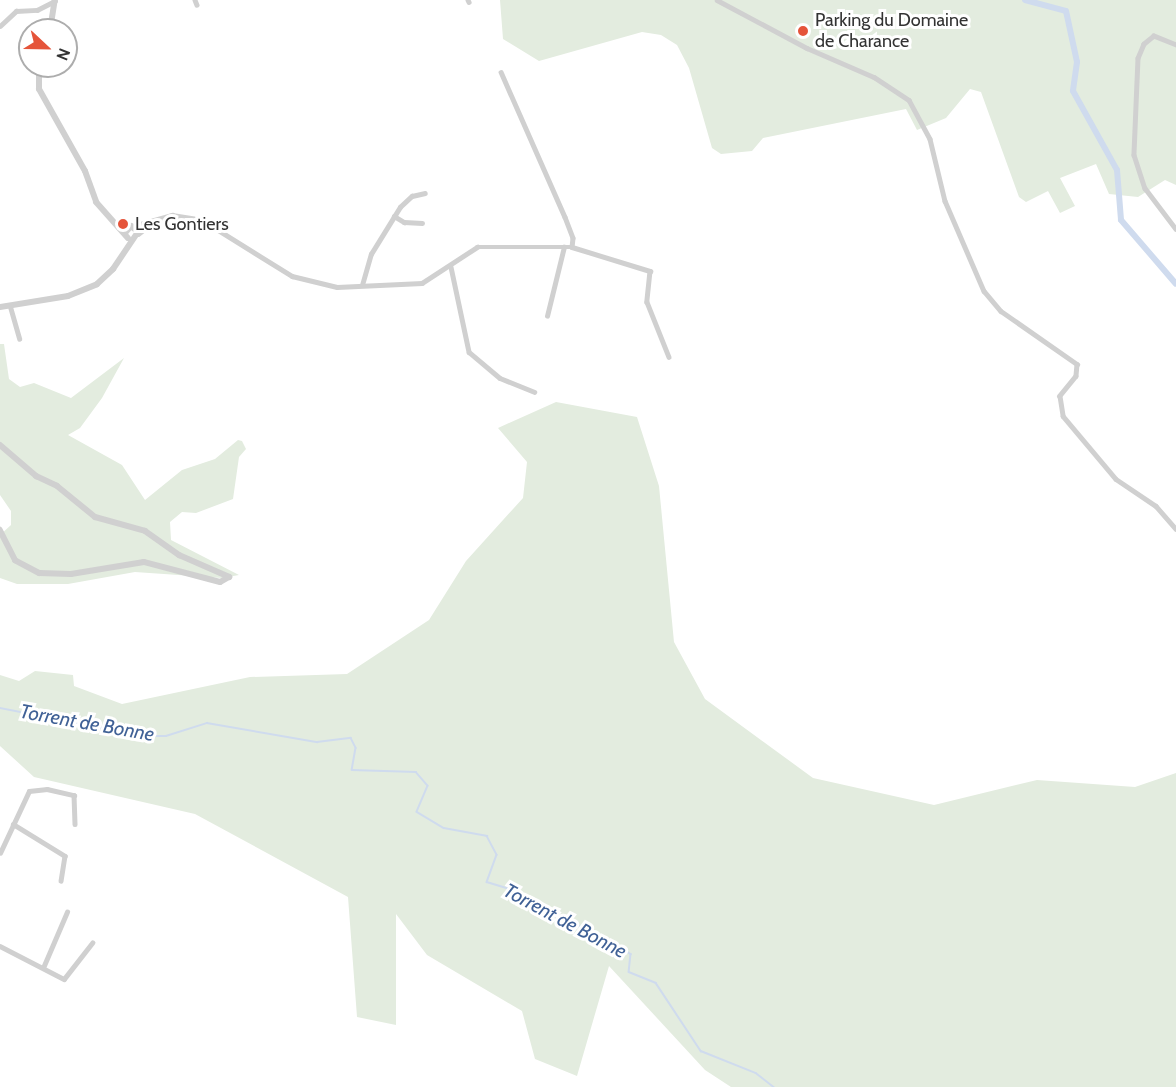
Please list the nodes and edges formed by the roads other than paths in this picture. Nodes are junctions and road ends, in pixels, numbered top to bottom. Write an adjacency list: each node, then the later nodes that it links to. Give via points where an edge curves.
1 (717, 0): 29 (street, via 807,48 874,77 909,100 930,139 945,201 984,291 1001,311 1077,364 1076,376 1060,396 1063,416 1116,479 1156,506)
2 (55, 1): 3 (street); 4 (street, via 37,10 16,11)
3 (52, 18)
4 (0, 26)
5 (1176, 45): 15 (street, via 1154,36 1144,44 1138,57 1134,156 1145,188)
6 (501, 72): 17 (street, via 565,217 573,238)
7 (39, 78): 10 (street, via 39,89 85,171 96,202)
8 (425, 193): 9 (street, via 412,196)
9 (394, 216): 12 (street, via 404,222); 20 (street, via 371,254)
10 (111, 220): 13 (street); 16 (street)
11 (155, 221): 14 (street); 16 (street); 20 (street, via 172,215 202,220 292,276 327,286)
12 (423, 223)
13 (123, 224): 14 (street)
14 (132, 226): 16 (street); 16 (street)
15 (1176, 229)
16 (131, 236): 21 (street, via 124,254 97,284 68,296)
17 (572, 247): 18 (street); 25 (street, via 650,271 647,302)
18 (564, 248): 19 (street, via 477,247); 23 (street)
19 (451, 267): 20 (street, via 422,283); 26 (street, via 469,352 500,378)
20 (362, 285)
21 (10, 305): 22 (street); 24 (street)
22 (0, 307)
23 (547, 316)
24 (20, 339)
25 (669, 357)
26 (534, 392)
27 (0, 445): 28 (street, via 95,517 145,531 179,555 229,577 220,582 144,562 71,574 39,573 15,560)
28 (0, 530)
29 (1176, 530)
30 (13, 824): 31 (street, via 29,791 37,789 74,795); 32 (street); 33 (street, via 65,856)
31 (75, 824)
32 (0, 851)
33 (61, 881)
34 (67, 912): 37 (street)
35 (92, 943): 37 (street, via 64,979)
36 (0, 946): 37 (street)
37 (43, 968)

